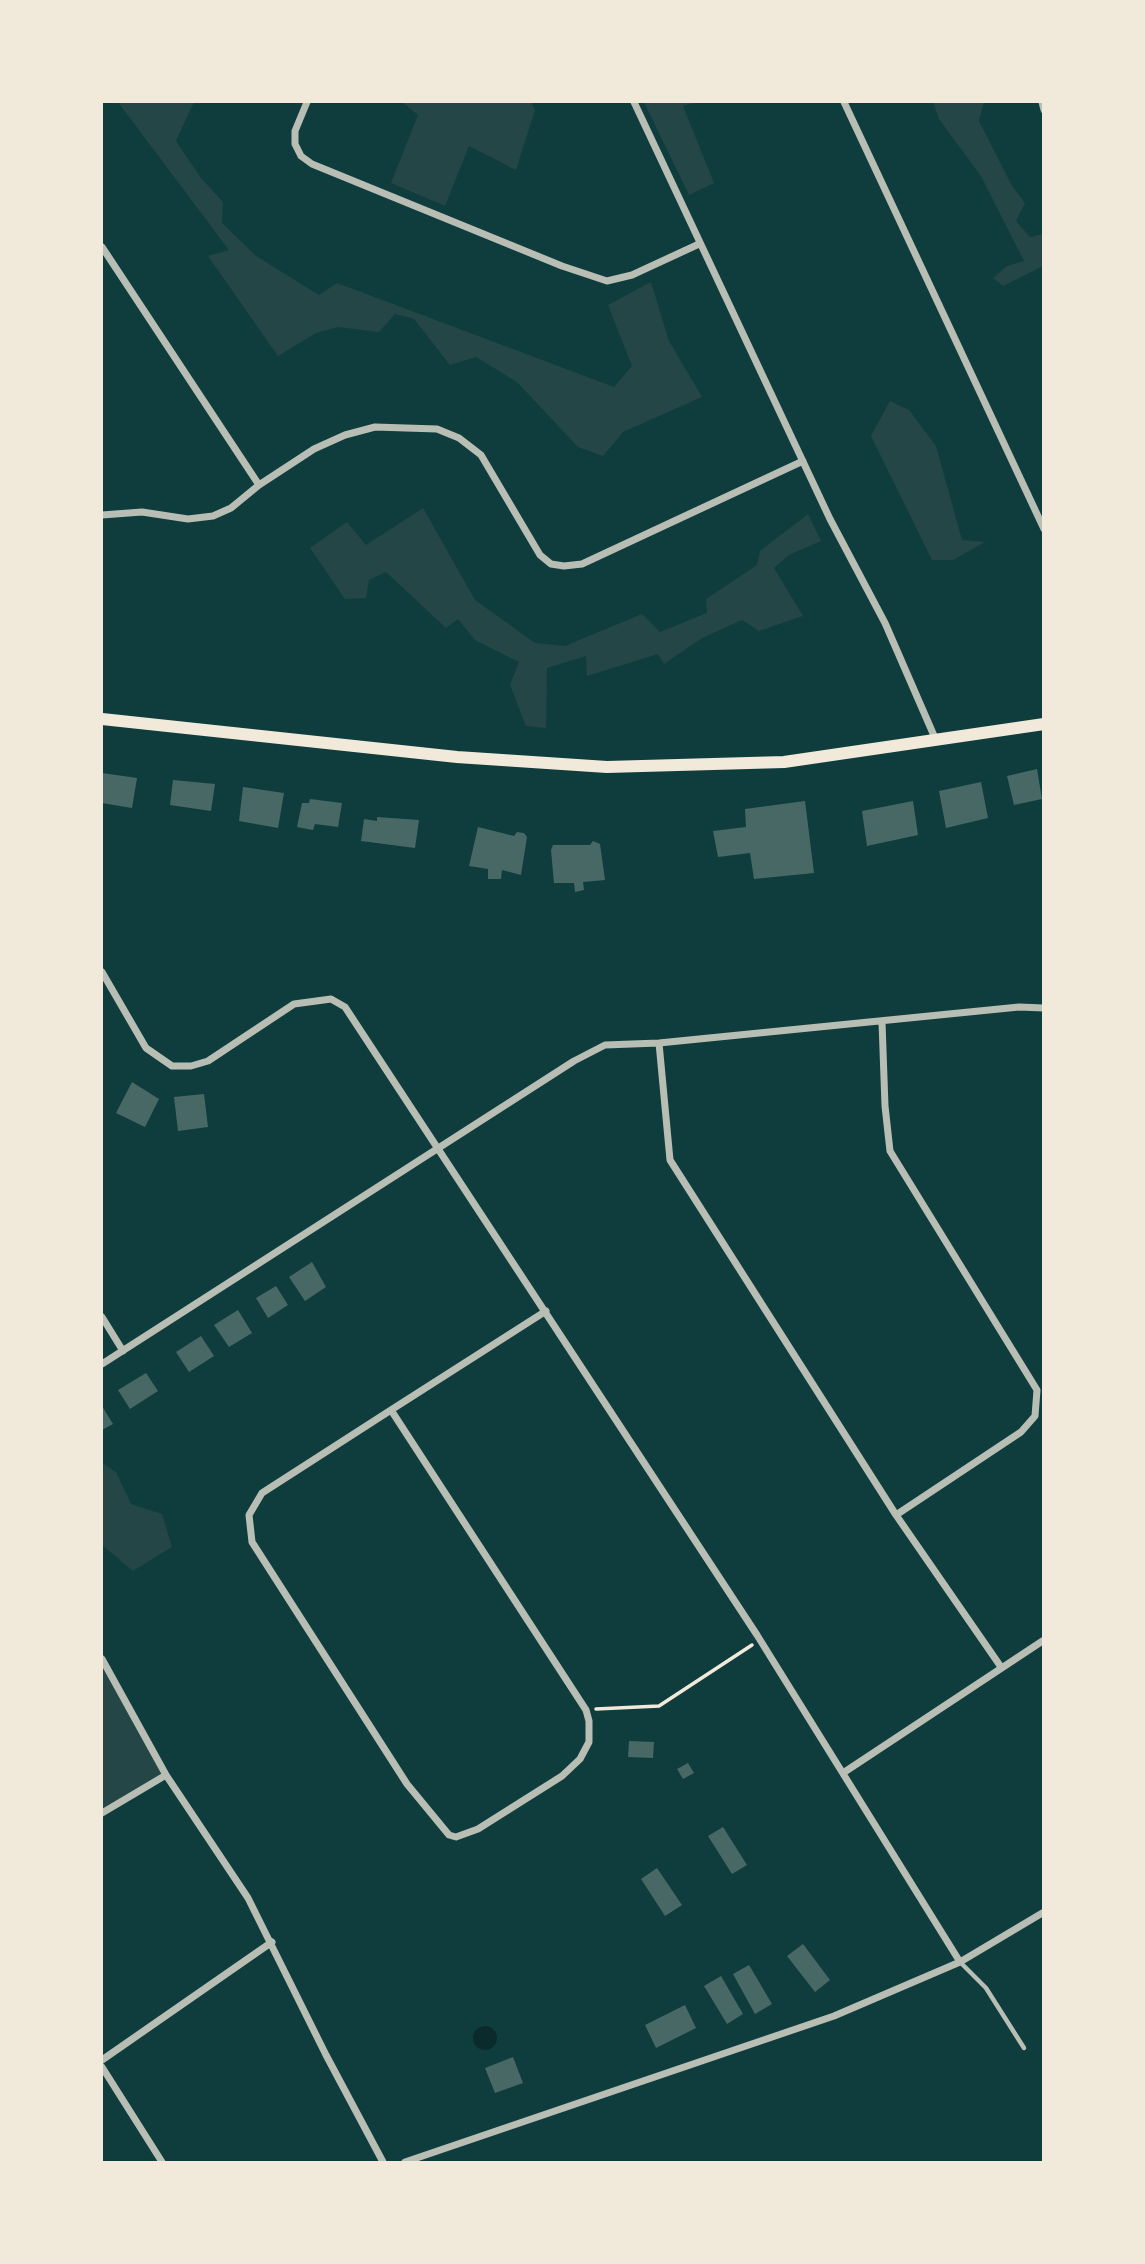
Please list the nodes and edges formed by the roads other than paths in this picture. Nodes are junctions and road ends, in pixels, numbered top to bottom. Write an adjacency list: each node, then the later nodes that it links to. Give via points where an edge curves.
1 (307, 102): 6 (street, via 295,131 295,145 312,164 562,267 607,281 632,275)
2 (634, 102): 6 (street)
3 (844, 102): 11 (street)
4 (1042, 102): 5 (street)
5 (1044, 110)
6 (699, 244): 8 (street)
7 (102, 247): 9 (street)
8 (803, 461): 9 (street, via 582,564 564,566 551,564 540,555 481,455 437,429 375,427 345,435); 16 (street, via 885,623)
9 (259, 485): 12 (street, via 232,508 213,516)
10 (1044, 509): 11 (street)
11 (1035, 512): 13 (street)
12 (102, 515)
13 (1044, 529)
14 (102, 719): 16 (main road, via 457,757 607,767 784,762)
15 (1044, 724): 16 (main road)
16 (935, 738)
17 (102, 972): 21 (street, via 146,1048 172,1066 208,1061 294,1004 331,999 345,1007)
18 (1044, 1007): 19 (street)
19 (882, 1022): 20 (street); 27 (street, via 890,1151 1037,1390 1035,1416 1021,1432)
20 (659, 1042): 21 (street, via 605,1045); 27 (street, via 670,1160)
21 (438, 1147): 22 (street); 24 (street)
22 (546, 1311): 26 (street); 31 (street)
23 (102, 1317): 24 (street)
24 (122, 1351): 25 (street)
25 (102, 1364)
26 (391, 1410): 26 (street, via 262,1493 253,1505 248,1527 252,1542 407,1784 449,1835 467,1833 562,1776 580,1759 589,1741 586,1710)
27 (896, 1515): 30 (street)
28 (1044, 1640): 30 (street)
29 (102, 1659): 32 (street)
30 (1001, 1667): 31 (street)
31 (844, 1773): 36 (street)
32 (166, 1776): 33 (street); 35 (street)
33 (102, 1813)
34 (1044, 1912): 36 (street)
35 (272, 1942): 38 (street); 41 (street)
36 (960, 1962): 37 (lane, via 986,1988); 42 (street, via 834,2016)
37 (1024, 2048)
38 (102, 2060)
39 (102, 2067): 40 (street)
40 (162, 2162)
41 (383, 2162)
42 (405, 2162)

